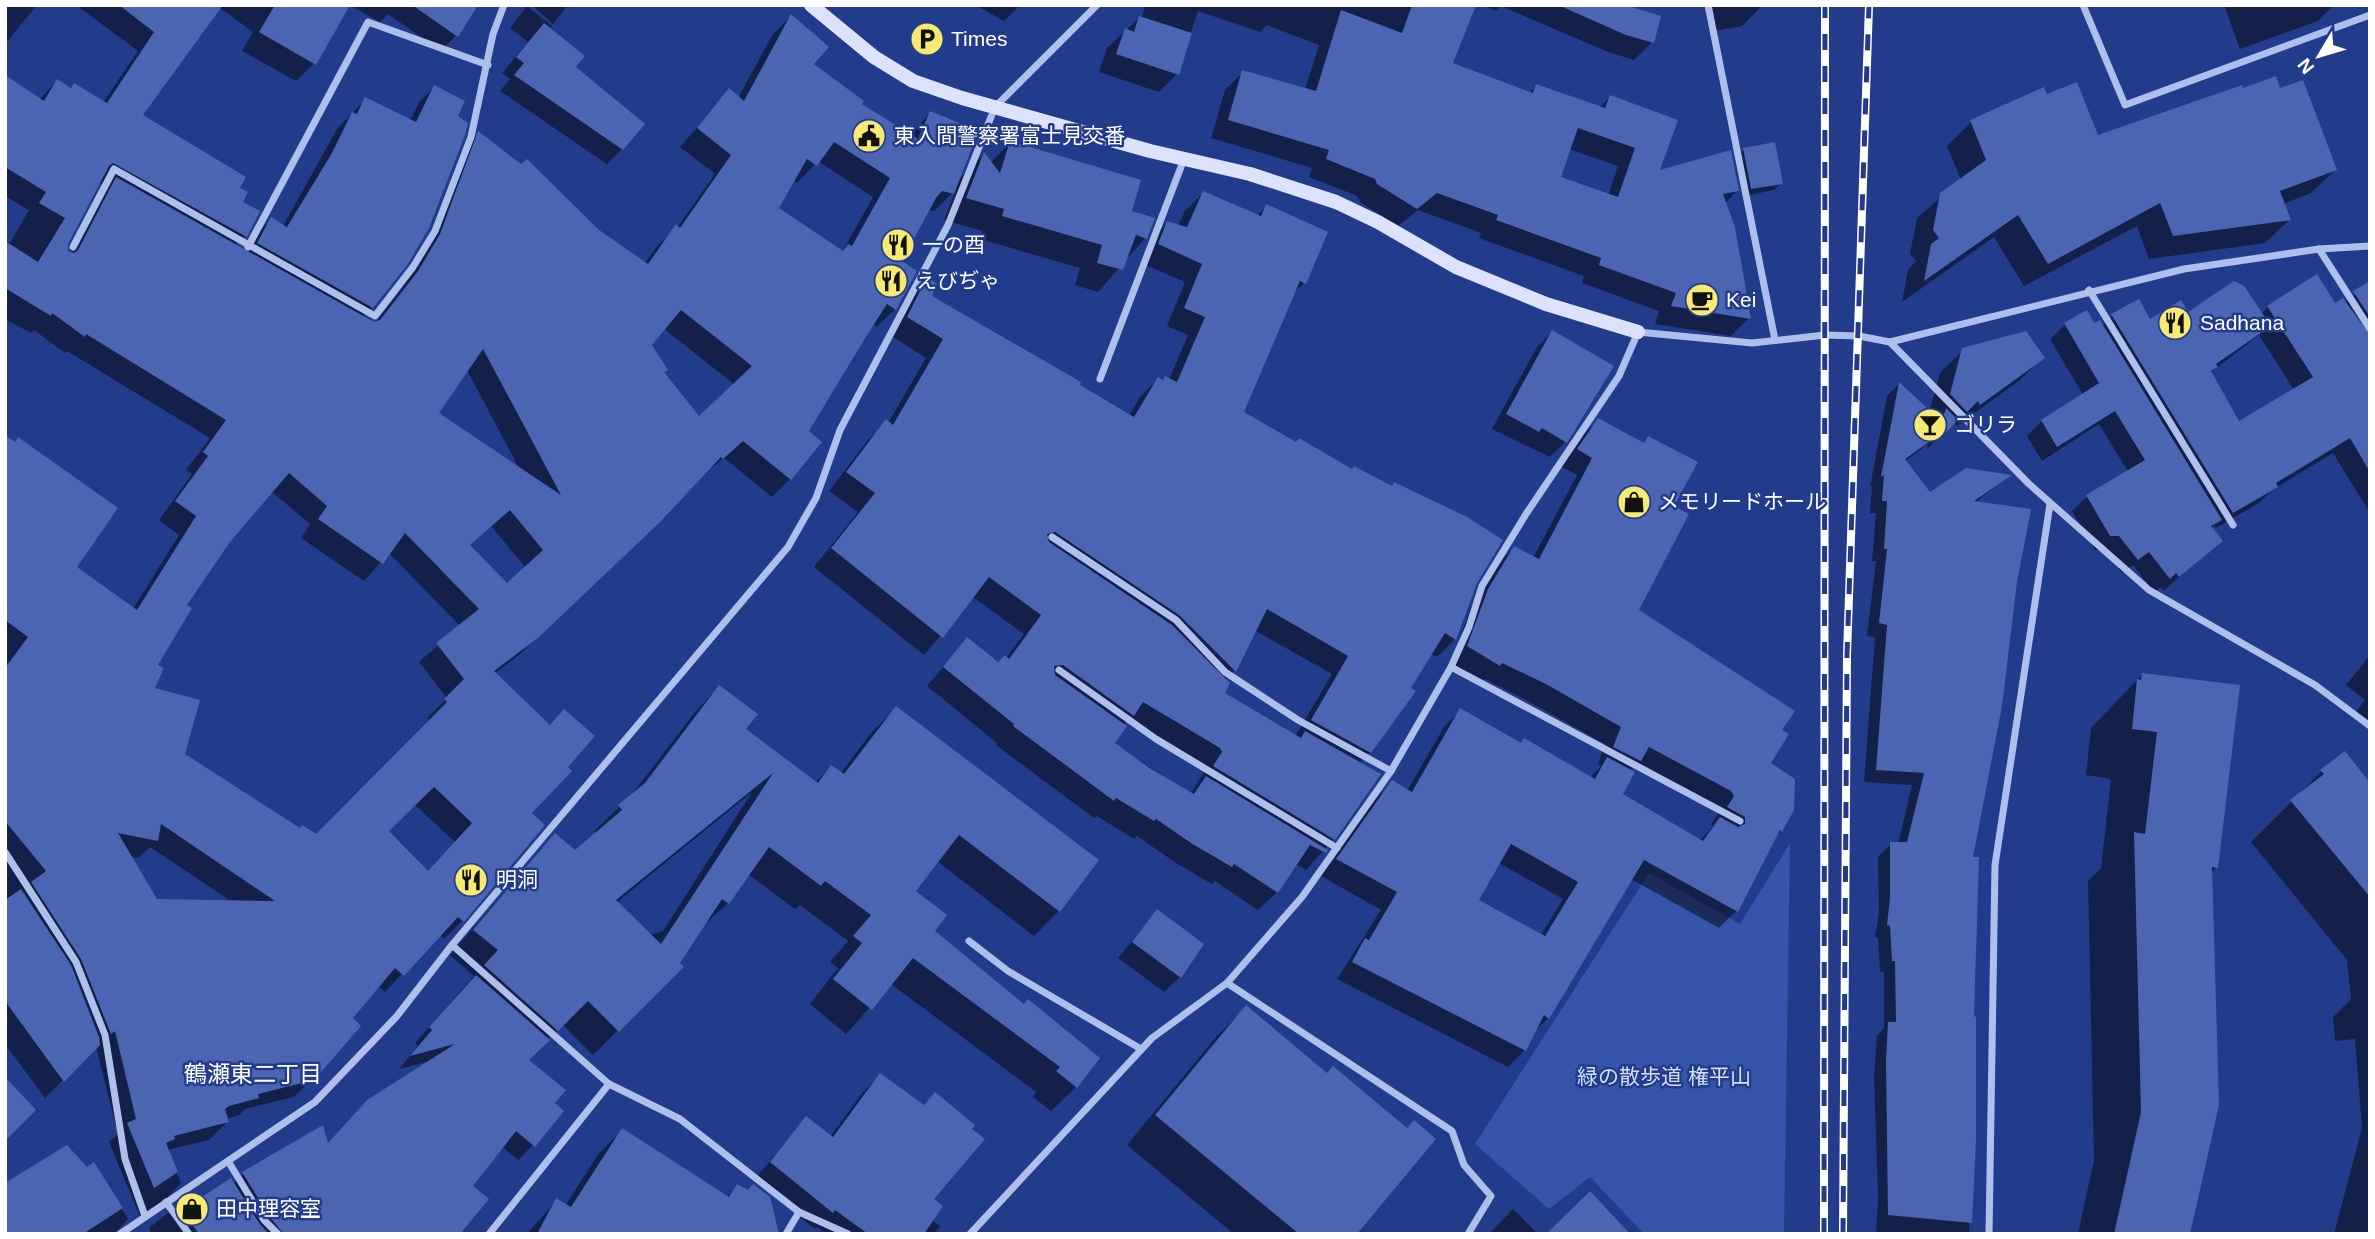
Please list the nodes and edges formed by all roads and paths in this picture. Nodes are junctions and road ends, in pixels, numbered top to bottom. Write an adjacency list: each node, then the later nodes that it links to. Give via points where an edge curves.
1 (504, 5): 7 (street)
2 (1097, 5): 8 (street)
3 (1708, 5): 17 (street)
4 (2083, 5): 6 (street, via 2125,105)
5 (815, 7): 8 (street, via 874,57 913,81)
6 (2370, 15)
7 (488, 65): 12 (street, via 368,22); 12 (street, via 471,137 435,231 375,316)
8 (995, 107): 9 (street); 31 (street, via 948,225 840,430 816,498 788,547)
9 (1184, 159): 16 (street, via 1250,174 1336,202 1456,267 1546,304); 19 (street)
10 (2370, 246): 13 (street)
11 (73, 247): 12 (street, via 114,169)
12 (248, 247)
13 (2319, 249): 14 (street, via 2184,269); 15 (street)
14 (2089, 290): 18 (street); 21 (street)
15 (2370, 329)
16 (1638, 332): 17 (street, via 1742,343); 23 (street, via 1619,376 1482,586)
17 (1775, 340): 18 (street, via 1825,335)
18 (1890, 342): 20 (street)
19 (1100, 379)
20 (2050, 504): 25 (street, via 2149,590 2315,685); 47 (street, via 1995,865)
21 (2233, 525)
22 (1052, 537): 26 (street, via 1176,620 1226,672 1298,720)
23 (1451, 667): 26 (street); 27 (street)
24 (1059, 670): 28 (street, via 1156,739)
25 (2370, 726)
26 (1391, 771): 28 (street)
27 (1740, 821)
28 (1337, 848): 32 (street, via 1302,897)
29 (5, 852): 38 (street, via 76,962 104,1035 125,1159)
30 (969, 942): 33 (street, via 1008,971)
31 (452, 945): 34 (street); 35 (street, via 397,1016 315,1102)
32 (1227, 983): 33 (street); 46 (street, via 1452,1131 1464,1165 1491,1196)
33 (1141, 1049): 45 (street)
34 (609, 1084): 37 (street, via 680,1119); 42 (street)
35 (228, 1161): 36 (street); 41 (street, via 264,1220)
36 (166, 1202): 38 (street); 40 (street)
37 (799, 1212): 43 (street); 44 (street)
38 (145, 1216): 39 (street)
39 (120, 1234)
40 (189, 1234)
41 (278, 1234)
42 (489, 1234)
43 (786, 1234)
44 (848, 1234)
45 (970, 1234)
46 (1468, 1234)
47 (1989, 1234)

